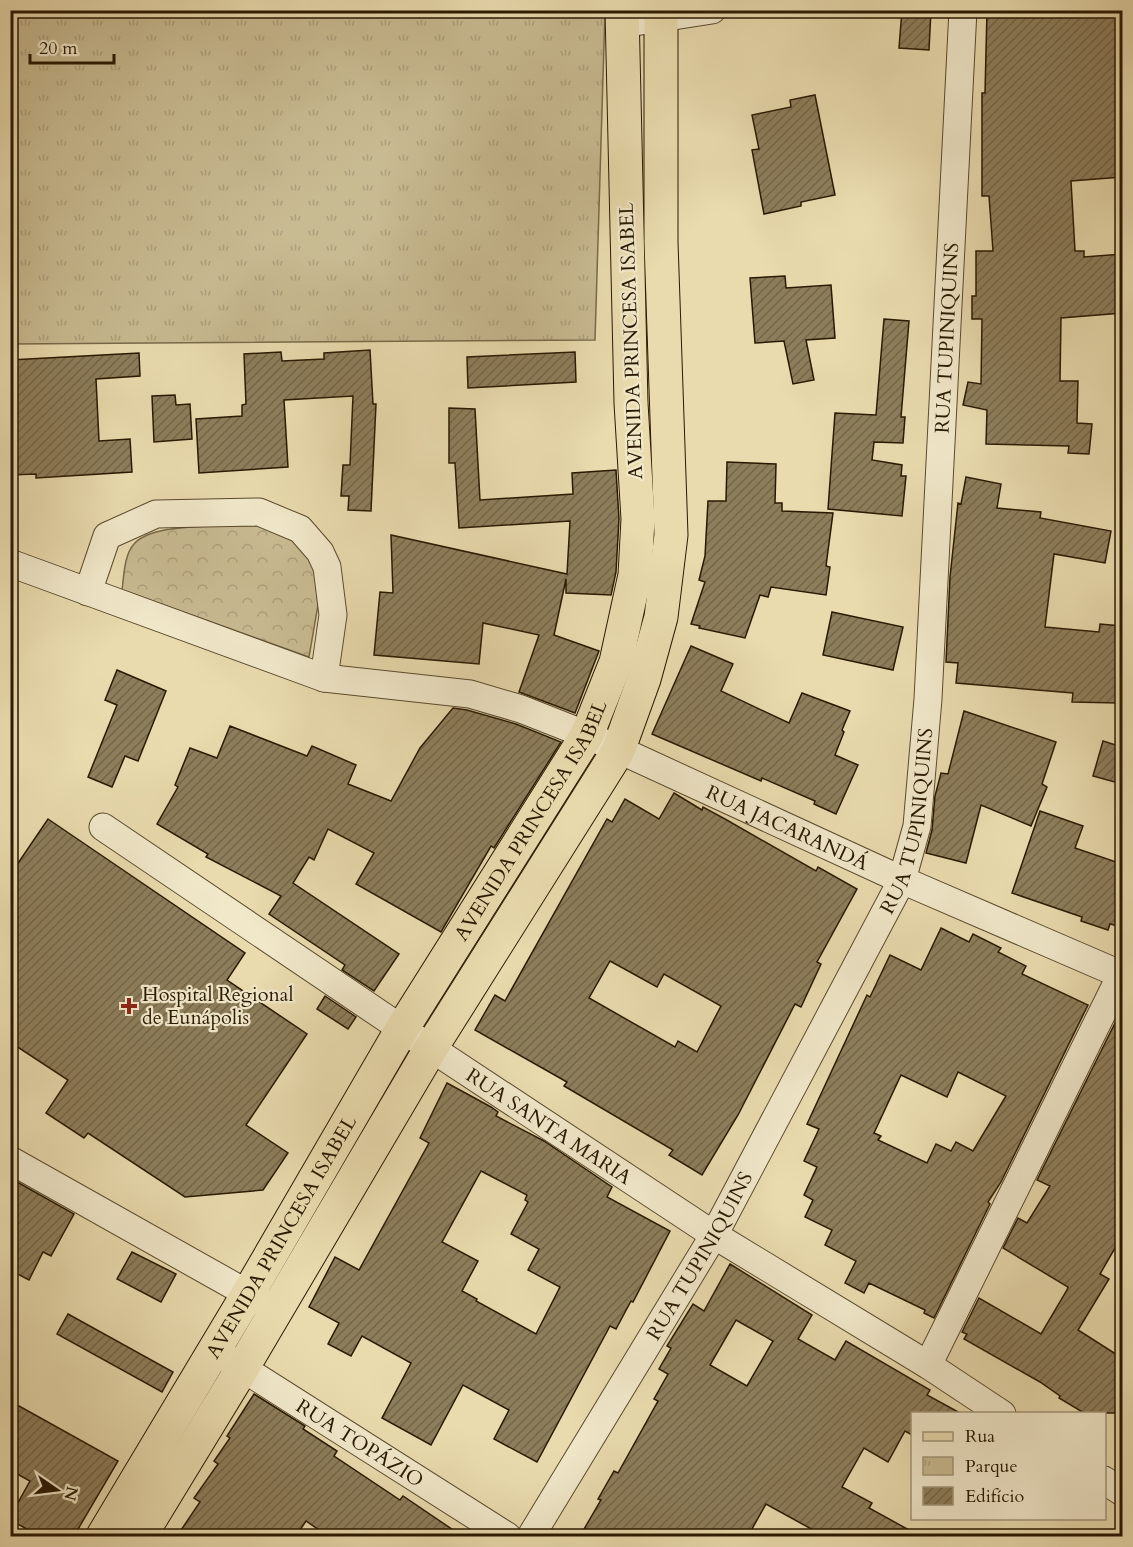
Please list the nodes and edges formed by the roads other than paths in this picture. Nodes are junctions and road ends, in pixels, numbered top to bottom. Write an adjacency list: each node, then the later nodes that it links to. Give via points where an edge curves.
1 (712, 10): 3 (street)
2 (963, 10): 11 (street, RUA TUPINIQUINS, via 927,710 917,826)
3 (661, 14): 4 (street); 9 (main road, AVENIDA PRINCESA ISABEL, via 661,242 671,536 661,617 644,680)
4 (622, 17): 8 (main road, AVENIDA PRINCESA ISABEL, via 631,403 638,519 635,575 616,662)
5 (10, 563): 6 (street, RUA JACARANDÁ)
6 (88, 592): 7 (street, RUA JACARANDÁ); 7 (street, via 107,536 156,514 259,512 300,529 327,567 333,615)
7 (324, 678): 8 (street, RUA JACARANDÁ, via 470,694)
8 (587, 735): 9 (street, RUA JACARANDÁ); 13 (main road, AVENIDA PRINCESA ISABEL)
9 (618, 751): 11 (street, RUA JACARANDÁ); 14 (main road, AVENIDA PRINCESA ISABEL)
10 (103, 827): 13 (street, RUA SANTA MARIA)
11 (902, 880): 12 (street, RUA JACARANDÁ); 16 (street, RUA TUPINIQUINS)
12 (1122, 975): 20 (street)
13 (402, 1029): 14 (street, RUA SANTA MARIA); 17 (main road, AVENIDA PRINCESA ISABEL)
14 (431, 1048): 16 (street, RUA SANTA MARIA); 18 (main road, AVENIDA PRINCESA ISABEL)
15 (10, 1160): 17 (street)
16 (714, 1235): 20 (street, RUA SANTA MARIA); 28 (street, RUA TUPINIQUINS)
17 (248, 1294): 18 (street); 19 (main road, AVENIDA PRINCESA ISABEL)
18 (277, 1311): 21 (main road, AVENIDA PRINCESA ISABEL)
19 (214, 1351): 21 (street, RUA TOPÁZIO); 25 (main road, AVENIDA PRINCESA ISABEL)
20 (928, 1365): 22 (street, RUA SANTA MARIA)
21 (243, 1367): 26 (main road, AVENIDA PRINCESA ISABEL); 27 (street, RUA TOPÁZIO)
22 (1000, 1412)
23 (1106, 1481): 24 (street)
24 (1122, 1492)
25 (103, 1536)
26 (140, 1536)
27 (507, 1536)
28 (531, 1536)

